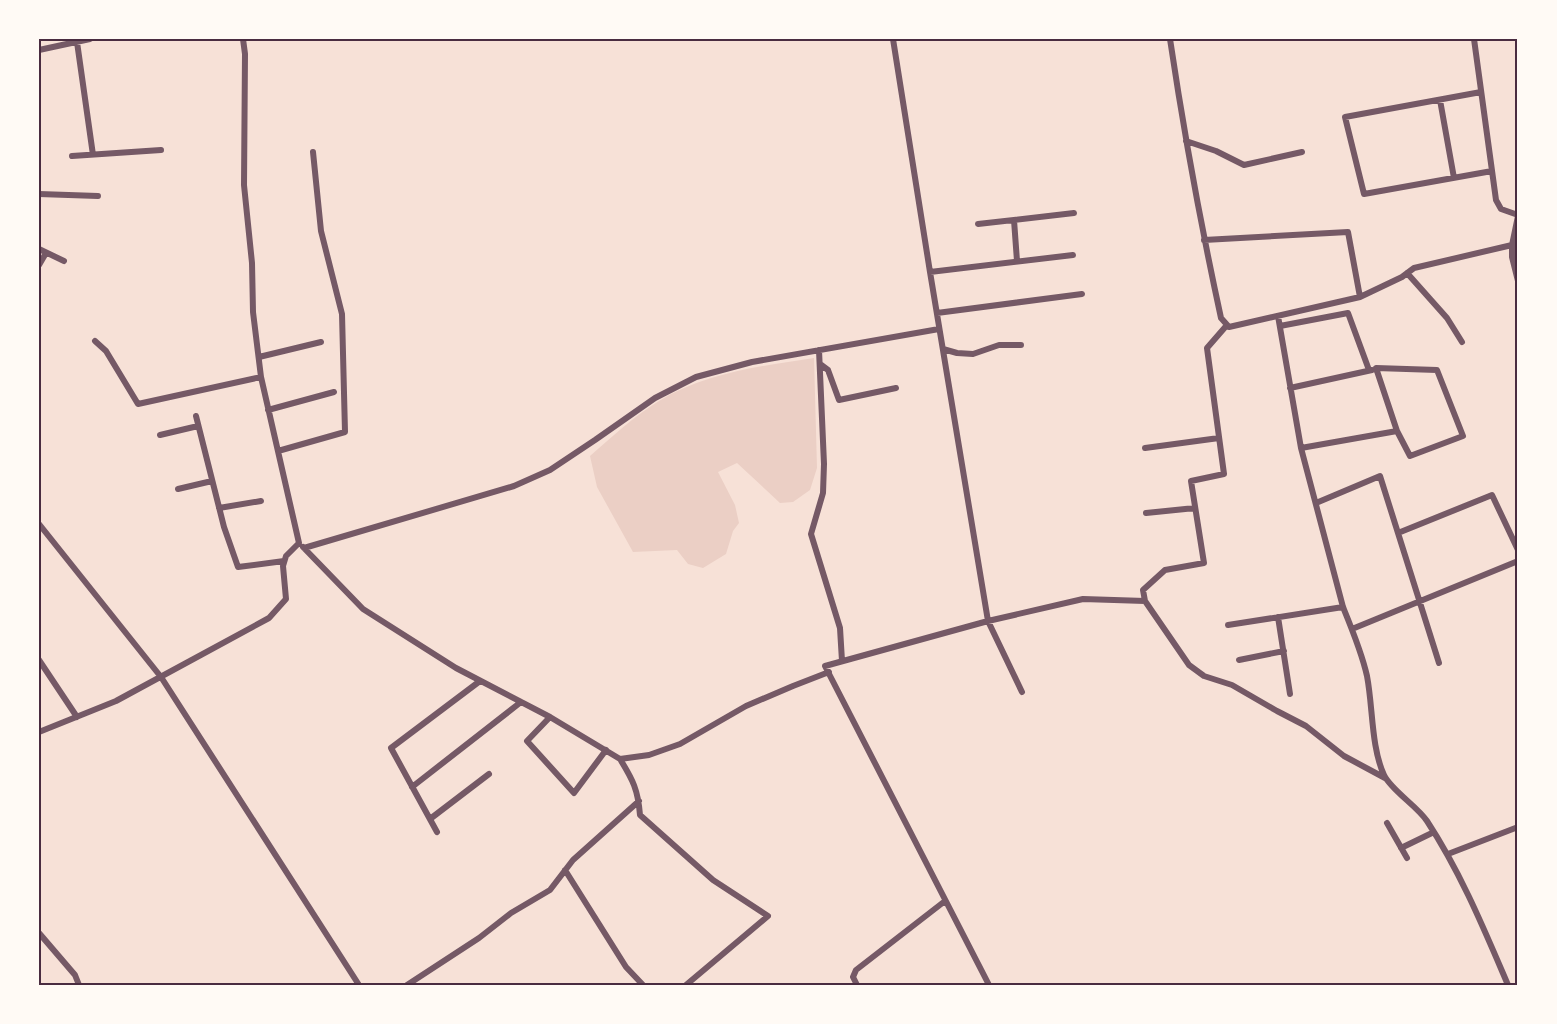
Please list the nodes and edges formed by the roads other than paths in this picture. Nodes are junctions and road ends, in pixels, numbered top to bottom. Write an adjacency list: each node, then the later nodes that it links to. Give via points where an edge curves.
1 (90, 39): 6 (street)
2 (243, 39): 47 (street, via 244,185)
3 (893, 39): 31 (street)
4 (1170, 39): 10 (street)
5 (1474, 39): 8 (street)
6 (77, 42): 7 (street); 14 (street)
7 (39, 50)
8 (1481, 92): 9 (street); 16 (street)
9 (1440, 100): 17 (street); 17 (street, via 1345,117 1364,194)
10 (1186, 141): 13 (street, via 1244,165); 24 (street)
11 (161, 150): 14 (street)
12 (313, 152): 62 (street, via 321,231 342,314 345,432)
13 (1302, 152)
14 (93, 155): 15 (street)
15 (72, 156)
16 (1492, 171): 17 (street); 21 (street, via 1501,209)
17 (1454, 178)
18 (39, 194): 19 (street)
19 (98, 196)
20 (1074, 213): 22 (street)
21 (1518, 216): 25 (street)
22 (1014, 220): 23 (street); 29 (street)
23 (978, 224)
24 (1204, 240): 35 (street, via 1348,232); 38 (street, via 1221,318)
25 (1512, 245): 32 (street, via 1414,268); 33 (street)
26 (42, 251): 28 (street); 30 (street)
27 (1073, 255): 29 (street)
28 (64, 261)
29 (1017, 261): 31 (street)
30 (39, 265)
31 (930, 272): 36 (street)
32 (1407, 273): 35 (street); 43 (street, via 1447,318)
33 (1518, 281)
34 (1082, 294): 36 (street)
35 (1360, 297): 37 (street)
36 (936, 313): 40 (street)
37 (1278, 316): 38 (street); 39 (street)
38 (1227, 325): 59 (street, via 1207,348)
39 (1280, 326): 49 (street, via 1348,313); 52 (street)
40 (939, 328): 45 (street); 46 (street)
41 (95, 341): 50 (street, via 106,351 138,404)
42 (321, 342): 47 (street)
43 (1462, 342)
44 (1021, 345): 45 (street, via 999,345 973,354)
45 (943, 349): 81 (street)
46 (819, 350): 48 (street); 73 (street, via 696,377 655,398 550,470 514,486)
47 (259, 357): 50 (street)
48 (820, 364): 51 (street, via 828,370 839,400); 87 (street, via 823,493 811,534 840,628)
49 (1373, 369): 52 (street); 57 (street); 57 (street, via 1437,370 1463,436 1410,456)
50 (261, 377): 54 (street)
51 (896, 388)
52 (1290, 388): 61 (street)
53 (334, 392): 54 (street)
54 (268, 410): 62 (street)
55 (196, 416): 56 (street)
56 (198, 426): 58 (street); 63 (street)
57 (1397, 431): 61 (street)
58 (160, 435)
59 (1219, 438): 60 (street); 68 (street, via 1224,474 1191,481)
60 (1145, 448)
61 (1301, 448): 66 (street)
62 (278, 450): 72 (street)
63 (212, 481): 64 (street); 67 (street)
64 (178, 489)
65 (261, 501): 67 (street)
66 (1316, 503): 71 (street, via 1380,476); 79 (street)
67 (219, 508): 75 (street, via 238,567)
68 (1195, 508): 69 (street); 77 (street, via 1204,563 1165,570 1143,590)
69 (1146, 513)
70 (39, 524): 90 (street)
71 (1398, 533): 74 (street, via 1492,495); 78 (street)
72 (298, 543): 73 (street); 75 (street)
73 (304, 548): 91 (street, via 363,609)
74 (1518, 550)
75 (284, 561): 90 (street, via 286,599 269,618)
76 (1518, 561): 78 (street)
77 (1145, 601): 81 (street, via 1083,599); 101 (street, via 1190,665 1204,676 1232,685 1306,726 1344,756)
78 (1420, 601): 83 (street); 88 (street)
79 (1343, 607): 80 (street); 83 (street)
80 (1278, 617): 82 (street); 84 (street)
81 (988, 621): 87 (street); 92 (street)
82 (1228, 625)
83 (1352, 629): 101 (street, via 1366,675 1378,760)
84 (1284, 651): 86 (street); 93 (street)
85 (39, 660): 95 (street)
86 (1239, 660)
87 (842, 661): 89 (street, via 825,666)
88 (1439, 663)
89 (829, 672): 99 (street, via 746,706 680,744 649,755); 113 (street)
90 (161, 677): 95 (street); 116 (street)
91 (480, 681): 94 (street); 102 (street, via 391,748)
92 (1022, 692)
93 (1290, 694)
94 (521, 702): 96 (street); 102 (street)
95 (77, 717): 97 (street)
96 (550, 717): 98 (street); 98 (street, via 527,741 574,793)
97 (39, 732)
98 (606, 750): 99 (street)
99 (620, 759): 103 (street, via 633,780)
100 (489, 774): 104 (street)
101 (1385, 778): 108 (street)
102 (412, 787): 104 (street)
103 (639, 801): 112 (street); 119 (street, via 640,815 713,879 768,916)
104 (430, 819): 107 (street)
105 (1387, 823): 109 (street)
106 (1518, 827): 110 (street)
107 (437, 832)
108 (1434, 832): 109 (street); 110 (street)
109 (1401, 848): 111 (street)
110 (1448, 854): 122 (street)
111 (1407, 858)
112 (566, 870): 117 (street, via 550,890); 118 (street, via 626,967)
113 (945, 901): 120 (street, via 856,970 853,977); 121 (street)
114 (39, 933): 115 (street)
115 (79, 985)
116 (358, 985)
117 (406, 985)
118 (643, 985)
119 (686, 985)
120 (857, 985)
121 (989, 985)
122 (1508, 985)

